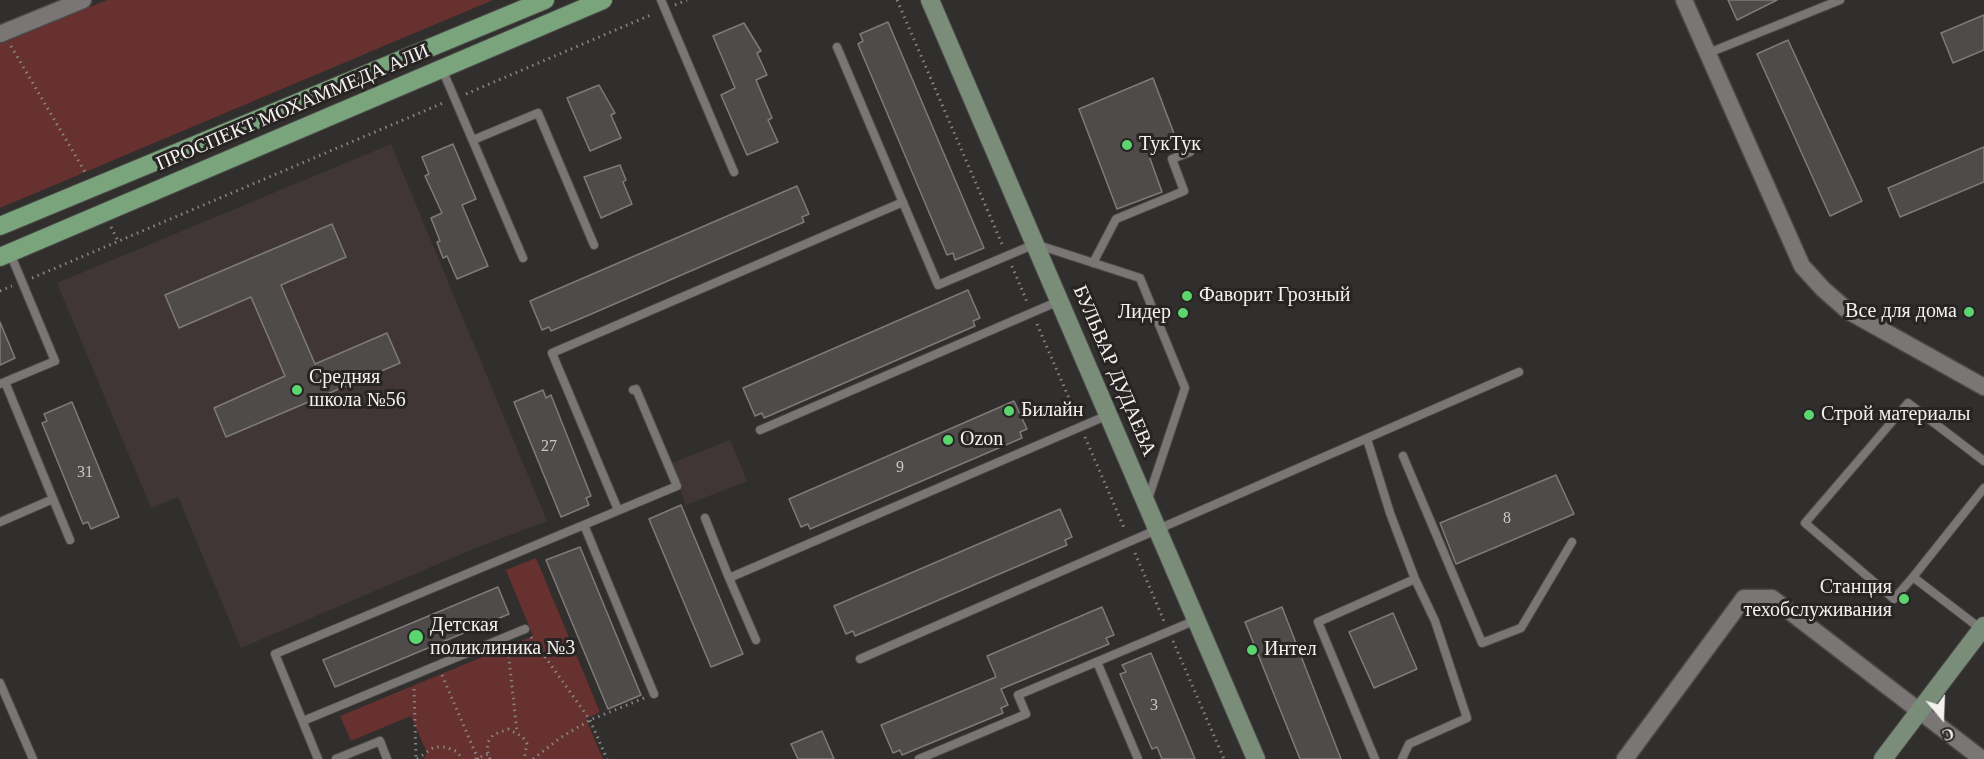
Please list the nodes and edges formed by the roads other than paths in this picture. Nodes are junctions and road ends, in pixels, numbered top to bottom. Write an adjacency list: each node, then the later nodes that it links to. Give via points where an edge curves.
1 (82, 0): 8 (street)
2 (545, 0): 16 (main road, ПРОСПЕКТ МОХАММЕДА АЛИ)
3 (603, 0): 11 (main road, ПРОСПЕКТ МОХАММЕДА АЛИ)
4 (661, 0): 14 (lane)
5 (930, 0): 17 (main road, БУЛЬВАР ДУДАЕВА)
6 (1684, 0): 10 (street)
7 (1840, 0): 10 (lane)
8 (2, 33)
9 (837, 47): 15 (lane)
10 (1706, 54): 25 (street, via 1802,266 1848,311)
11 (442, 68): 12 (lane); 19 (main road, ПРОСПЕКТ МОХАММЕДА АЛИ)
12 (473, 140): 18 (lane, via 538,113); 20 (lane)
13 (1190, 152): 21 (lane, via 1172,159 1184,191 1116,219)
14 (734, 172)
15 (903, 202): 17 (lane, via 938,285); 35 (lane, via 552,353)
16 (0, 226)
17 (1035, 244): 21 (lane); 22 (main road, БУЛЬВАР ДУДАЕВА)
18 (594, 245)
19 (5, 255): 24 (lane, via 22,282 55,361)
20 (523, 258)
21 (1093, 263): 34 (lane, via 1140,278 1185,388)
22 (1059, 301): 27 (main road, БУЛЬВАР ДУДАЕВА); 28 (lane)
23 (1519, 372): 29 (lane)
24 (2, 383): 33 (lane)
25 (1984, 387)
26 (633, 390): 35 (lane, via 636,389 677,486)
27 (1108, 415): 34 (main road, БУЛЬВАР ДУДАЕВА); 43 (lane)
28 (760, 430)
29 (1367, 439): 39 (lane); 44 (lane)
30 (1403, 456): 41 (lane, via 1482,643 1521,628)
31 (1984, 461): 42 (lane, via 1908,403 1805,523 1894,599)
32 (1984, 488): 42 (lane)
33 (53, 499): 37 (lane); 40 (lane)
34 (1146, 503): 39 (main road, БУЛЬВАР ДУДАЕВА)
35 (618, 510): 38 (lane)
36 (705, 518): 43 (lane)
37 (0, 522)
38 (584, 525): 52 (lane); 54 (lane, via 275,654)
39 (1158, 531): 45 (main road, БУЛЬВАР ДУДАЕВА); 49 (lane)
40 (70, 540)
41 (1572, 542)
42 (1913, 577): 47 (lane)
43 (729, 578): 48 (lane)
44 (1416, 579): 62 (lane, via 1318,622); 63 (lane, via 1435,621 1467,718 1409,744)
45 (1196, 620): 50 (lane); 61 (main road, БУЛЬВАР ДУДАЕВА)
46 (525, 628): 54 (lane)
47 (1983, 628): 53 (main road)
48 (756, 640)
49 (860, 659)
50 (1097, 662): 59 (lane, via 1018,695 1026,714); 60 (lane)
51 (0, 683): 55 (lane)
52 (654, 694)
53 (1921, 710): 64 (street, via 1772,598 1744,598); 65 (main road); 66 (street)
54 (303, 721): 56 (lane)
55 (33, 759)
56 (318, 759)
57 (336, 759): 58 (lane, via 380,741)
58 (387, 759)
59 (919, 759)
60 (1138, 759)
61 (1256, 759)
62 (1375, 759)
63 (1402, 759)
64 (1625, 759)
65 (1883, 759)
66 (1982, 759)

